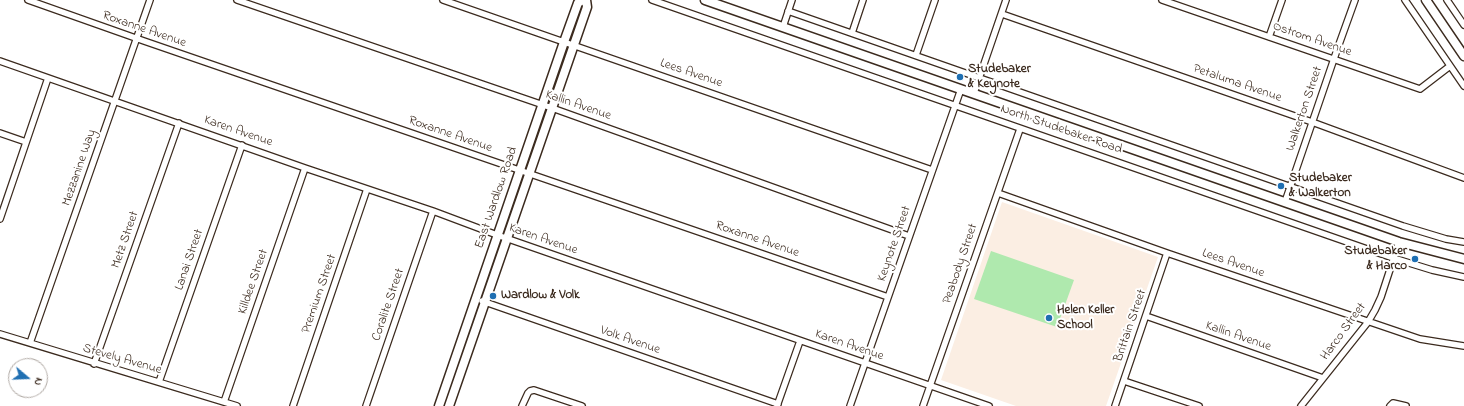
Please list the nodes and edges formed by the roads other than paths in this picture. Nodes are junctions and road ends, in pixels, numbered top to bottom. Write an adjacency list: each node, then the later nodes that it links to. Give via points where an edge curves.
1 (28, 0): 25 (street, Roxanne Avenue)
2 (150, 0): 25 (street, Mezzanine Way)
3 (237, 0): 39 (street, Kallin Avenue)
4 (443, 0): 26 (street, Lees Avenue)
5 (582, 0): 26 (main road, East Wardlow Road, via 578,3)
6 (586, 0): 27 (main road, East Wardlow Road, via 587,7)
7 (652, 0): 40 (street, North Studebaker Road)
8 (705, 0): 22 (main road, North Studebaker Road)
9 (792, 0): 19 (street)
10 (863, 0): 23 (street)
11 (935, 0): 28 (street)
12 (1006, 0): 20 (street)
13 (1162, 0): 24 (street, Ostrom Avenue)
14 (1282, 0): 24 (street)
15 (1355, 0): 30 (street, Walkerton Street)
16 (1405, 0): 32 (street)
17 (1426, 0): 29 (main road)
18 (1447, 0): 21 (street)
19 (788, 11): 22 (street); 23 (street, North Studebaker Road)
20 (1002, 14): 33 (street); 42 (street, Petaluma Avenue)
21 (1464, 25)
22 (783, 27): 36 (main road, North Studebaker Road)
23 (852, 33): 28 (street, North Studebaker Road)
24 (1268, 37): 30 (street, Ostrom Avenue)
25 (136, 39): 38 (street, Mezzanine Way); 49 (street, Roxanne Avenue)
26 (564, 42): 27 (street, Lees Avenue); 39 (main road, East Wardlow Road)
27 (574, 45): 41 (main road, East Wardlow Road); 50 (street, Lees Avenue)
28 (916, 55): 33 (street, North Studebaker Road)
29 (1464, 56)
30 (1334, 59): 32 (street, Ostrom Avenue, via 1420,89); 42 (street, Walkerton Street)
31 (0, 61): 34 (street, Karen Avenue)
32 (1450, 66): 35 (street)
33 (979, 77): 37 (street); 53 (street, North Studebaker Road)
34 (48, 78): 38 (street, Karen Avenue); 46 (street)
35 (1464, 86)
36 (960, 89): 37 (main road, North Studebaker Road); 40 (street, Keynote Street)
37 (974, 93): 56 (main road, North Studebaker Road)
38 (115, 101): 43 (street, Karen Avenue); 75 (street, Mezzanine Way)
39 (542, 105): 41 (street, Kallin Avenue); 49 (main road, East Wardlow Road)
40 (954, 106): 44 (street, North Studebaker Road); 50 (street, Keynote Street)
41 (552, 108): 51 (main road, East Wardlow Road); 60 (street, Kallin Avenue)
42 (1312, 122): 52 (street, Petaluma Avenue); 53 (street, Walkerton Street)
43 (179, 123): 47 (street, Karen Avenue); 78 (street, Metz Street)
44 (1020, 128): 55 (street, Peabody Street); 65 (street, North Studebaker Road)
45 (0, 133): 46 (street)
46 (26, 142): 58 (street)
47 (242, 145): 48 (street, Karen Avenue); 81 (street, Lanai Street)
48 (305, 168): 54 (street, Karen Avenue); 83 (street, Killdee Street)
49 (520, 170): 51 (street, Roxanne Avenue); 59 (main road, East Wardlow Road)
50 (932, 170): 60 (street, Keynote Street)
51 (529, 173): 61 (main road, East Wardlow Road); 68 (street, Roxanne Avenue)
52 (1464, 178)
53 (1291, 186): 56 (street, Walkerton Street); 63 (street, North Studebaker Road, via 1404,226)
54 (367, 189): 57 (street, Karen Avenue); 86 (street, Premium Street)
55 (998, 193): 64 (street, Lees Avenue); 82 (street, Peabody Street)
56 (1285, 202): 62 (main road, North Studebaker Road)
57 (433, 211): 59 (street, Karen Avenue); 87 (street, Coralite Street)
58 (0, 219)
59 (497, 235): 61 (street, Karen Avenue); 69 (main road, East Wardlow Road)
60 (909, 236): 68 (street, Keynote Street)
61 (507, 239): 70 (main road, East Wardlow Road); 74 (street, Karen Avenue)
62 (1398, 242): 65 (street, Harco Street); 66 (main road, North Studebaker Road)
63 (1464, 242)
64 (1167, 254): 71 (street, Brittain Street); 72 (street, Lees Avenue)
65 (1393, 258): 67 (street, North Studebaker Road); 72 (street, Harco Street, via 1381,297)
66 (1464, 259)
67 (1464, 277)
68 (888, 297): 77 (street, Keynote Street)
69 (476, 299): 70 (street, Volk Avenue); 88 (main road, East Wardlow Road)
70 (485, 302): 84 (street, Volk Avenue); 89 (main road, East Wardlow Road)
71 (1146, 316): 79 (street, Kallin Avenue); 80 (street, Brittain Street)
72 (1368, 322): 76 (street, Lees Avenue, via 1420,339); 79 (street, Harco Street)
73 (0, 334): 75 (street, Stevely Avenue)
74 (800, 341): 77 (street, Karen Avenue); 84 (street)
75 (30, 343): 78 (street, Stevely Avenue)
76 (1464, 346)
77 (865, 363): 82 (street, Karen Avenue); 92 (street, Keynote Street)
78 (94, 364): 81 (street, Stevely Avenue)
79 (1323, 378): 97 (street, Harco Street)
80 (1124, 381): 95 (street, Brittain Street); 96 (street)
81 (159, 382): 83 (street, Stevely Avenue)
82 (930, 386): 93 (street, Peabody Street); 94 (street, Karen Avenue)
83 (224, 402): 85 (street, Stevely Avenue)
84 (778, 405)
85 (237, 406)
86 (292, 406)
87 (366, 406)
88 (439, 406)
89 (449, 406)
90 (522, 406): 91 (street, via 530,391 534,390)
91 (582, 406)
92 (850, 406)
93 (923, 406)
94 (989, 406)
95 (1115, 406)
96 (1199, 406)
97 (1301, 406)
98 (1390, 406): 99 (street, via 1393,403)
99 (1406, 406)

